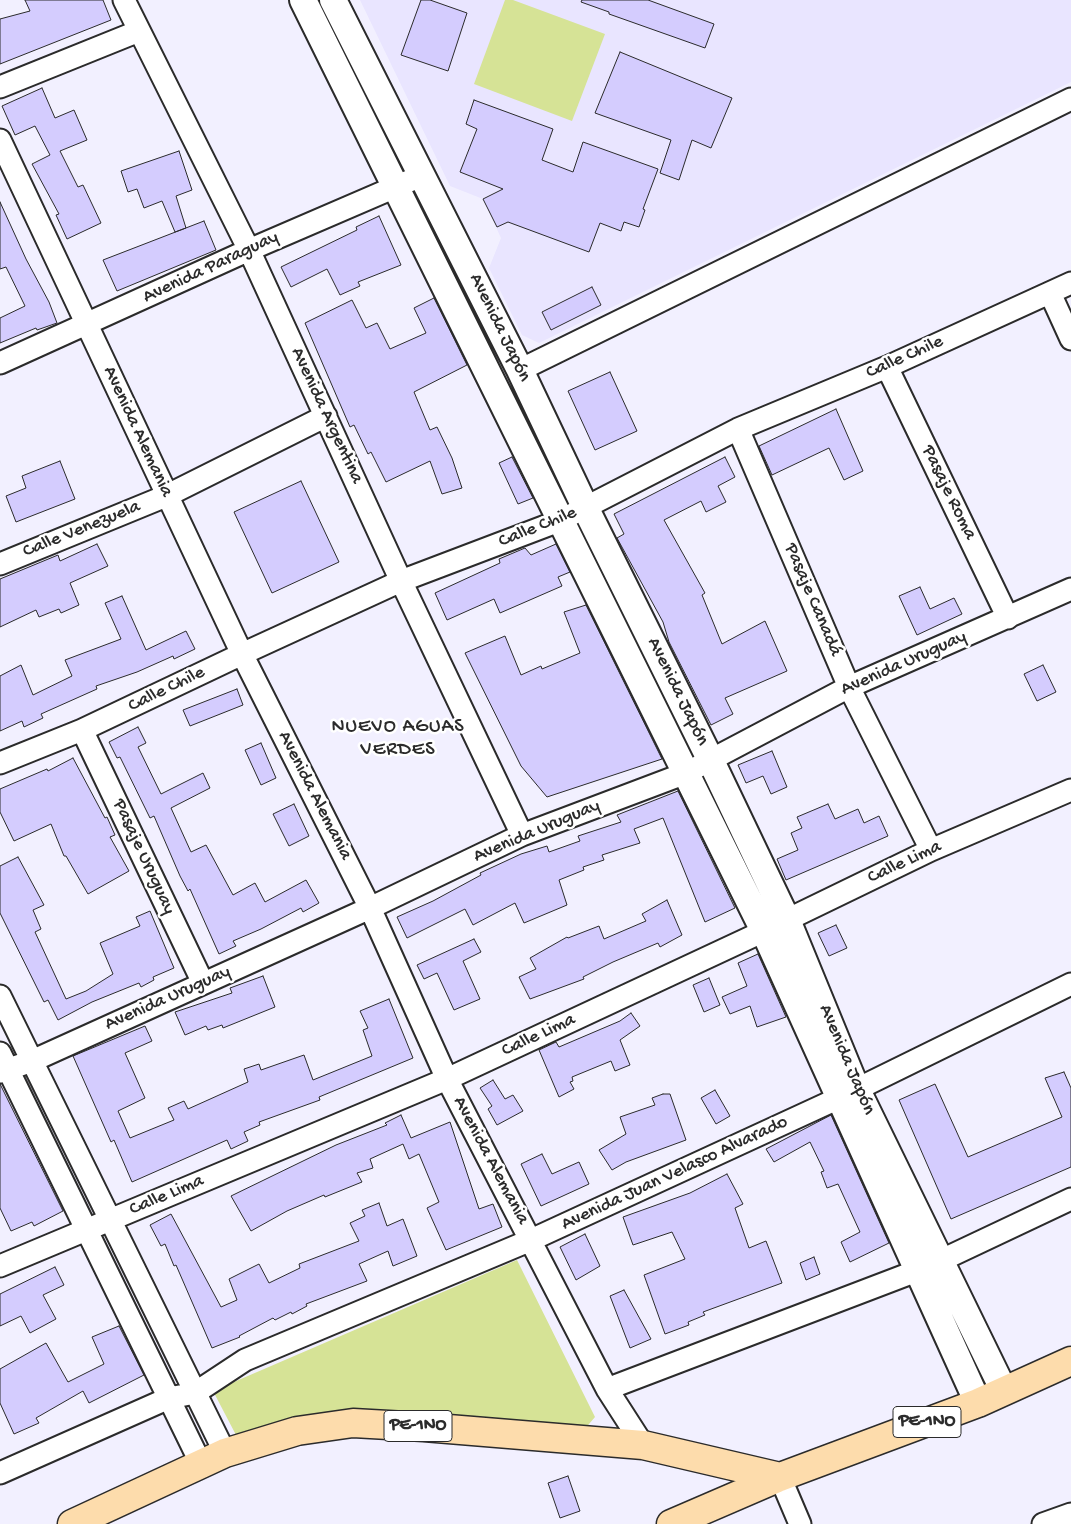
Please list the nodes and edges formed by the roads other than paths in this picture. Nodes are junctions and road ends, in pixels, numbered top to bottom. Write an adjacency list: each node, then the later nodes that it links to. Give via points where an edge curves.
1 (124, 0): 4 (street, Avenida Argentina)
2 (302, 0): 9 (street, Avenida Japón)
3 (333, 0): 8 (street, Avenida Japón)
4 (139, 31): 5 (street); 10 (street, Avenida Argentina)
5 (0, 87)
6 (1071, 99): 17 (street)
7 (0, 140): 13 (street, Avenida Alemania)
8 (423, 175): 9 (street, Avenida Paraguay); 17 (street, Avenida Japón)
9 (394, 186): 10 (street, Avenida Paraguay); 22 (street, Avenida Japón)
10 (249, 250): 13 (street, Avenida Paraguay); 18 (street, Avenida Argentina)
11 (1071, 283): 12 (street, Calle Chile)
12 (1050, 293): 14 (street); 16 (street, Calle Chile)
13 (88, 325): 15 (street, Avenida Paraguay); 20 (street, Avenida Alemania)
14 (1071, 339)
15 (0, 363)
16 (887, 367): 19 (street, Calle Chile); 26 (street, Pasaje Roma)
17 (520, 370): 21 (street, Avenida Japón)
18 (326, 416): 20 (street, Calle Venezuela); 24 (street, Avenida Argentina)
19 (738, 429): 21 (street, Calle Chile); 28 (street, Pasaje Canadá)
20 (166, 496): 23 (street, Calle Venezuela); 27 (street, Avenida Alemania)
21 (586, 509): 22 (street, Calle Chile); 30 (street, Avenida Japón)
22 (559, 521): 24 (street, Calle Chile); 32 (street, Avenida Japón)
23 (0, 564)
24 (401, 581): 27 (street, Calle Chile); 34 (street, Avenida Argentina)
25 (1071, 589): 26 (street, Avenida Uruguay)
26 (1008, 618): 28 (street, Avenida Uruguay)
27 (242, 654): 29 (street, Calle Chile); 36 (street, Avenida Alemania)
28 (849, 687): 30 (street, Avenida Uruguay); 35 (street, Pasaje Canadá)
29 (82, 730): 31 (street, Calle Chile); 39 (street, Pasaje Uruguay)
30 (711, 761): 32 (street, Avenida Uruguay); 37 (street, Avenida Japón)
31 (0, 763)
32 (686, 773): 34 (street, Avenida Uruguay); 38 (street, Avenida Japón)
33 (1071, 790): 35 (street, Calle Lima)
34 (522, 835): 36 (street, Avenida Uruguay)
35 (931, 850): 37 (street, Calle Lima)
36 (370, 908): 39 (street, Avenida Uruguay); 44 (street, Avenida Alemania)
37 (787, 920): 38 (street, Calle Lima); 45 (street, Avenida Japón)
38 (764, 931): 44 (street, Calle Lima); 45 (street, Avenida Japón)
39 (203, 983): 42 (street, Avenida Uruguay)
40 (1071, 984): 45 (street, Avenida Juan Velasco Alvarado)
41 (0, 996): 42 (street)
42 (32, 1061): 43 (street, Avenida Uruguay); 47 (street)
43 (2, 1064): 48 (street)
44 (447, 1079): 47 (street, Calle Lima); 49 (street, Avenida Alemania)
45 (848, 1093): 49 (street, Avenida Juan Velasco Alvarado); 51 (street)
46 (1071, 1199): 51 (street)
47 (110, 1220): 48 (street, Calle Lima); 55 (street)
48 (86, 1228): 50 (street, Calle Lima); 56 (street)
49 (531, 1240): 53 (street, Avenida Alemania); 55 (street, Avenida Juan Velasco Alvarado, via 245,1360)
50 (0, 1266)
51 (929, 1266): 53 (street); 54 (street); 57 (street)
52 (1071, 1361): 54 (main road, PE-1NO)
53 (607, 1389): 58 (street, Avenida Alemania)
54 (1004, 1391): 57 (main road, PE-1NO)
55 (195, 1393): 56 (street, Avenida Juan Velasco Alvarado); 59 (street)
56 (169, 1398): 59 (street); 60 (street, Avenida Juan Velasco Alvarado)
57 (978, 1403): 61 (main road, PE-1NO)
58 (643, 1444): 59 (main road, PE-1NO, via 353,1423 297,1431); 61 (main road, PE-1NO)
59 (213, 1459): 63 (main road, PE-1NO)
60 (0, 1473)
61 (780, 1477): 64 (main road, PE-1NO); 65 (street)
62 (1071, 1514): 66 (street)
63 (72, 1524)
64 (671, 1524)
65 (800, 1524)
66 (1043, 1524)

